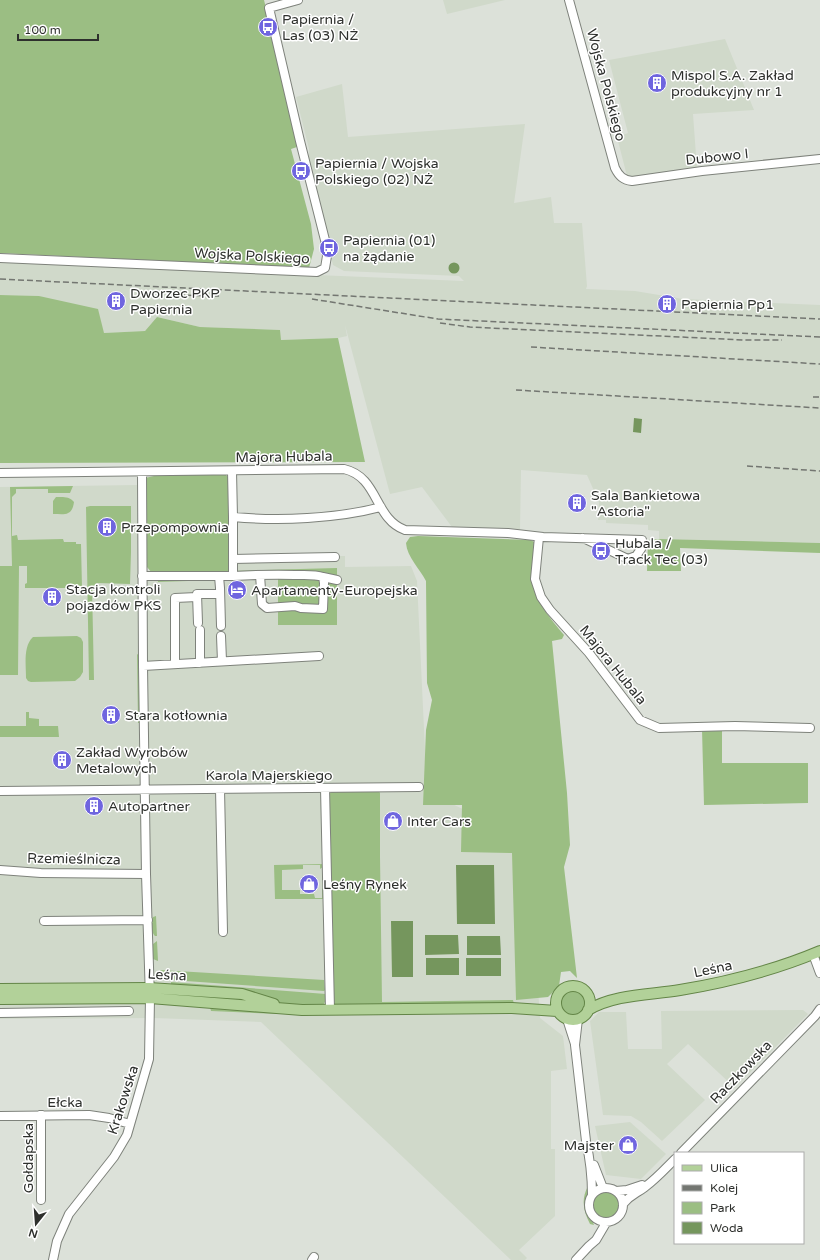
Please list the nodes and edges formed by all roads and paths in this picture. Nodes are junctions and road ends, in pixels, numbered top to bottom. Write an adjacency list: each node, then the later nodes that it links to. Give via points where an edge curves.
1 (298, 0): 3 (street, Wojska Polskiego)
2 (569, 0): 5 (street, Wojska Polskiego)
3 (268, 4): 6 (street, Wojska Polskiego, via 326,244 325,268 316,272)
4 (820, 159): 5 (street, Dubowo I, via 632,181)
5 (619, 175)
6 (0, 258)
7 (232, 471): 8 (street, Majora Hubala); 10 (street, Majora Hubala, via 350,471 366,482); 11 (street)
8 (142, 472): 9 (street, Majora Hubala); 17 (street, Krakowska)
9 (0, 473)
10 (381, 507): 11 (street, via 340,516); 12 (street, Majora Hubala, via 392,524 404,530 508,533)
11 (233, 517): 15 (street)
12 (539, 537): 13 (street, Majora Hubala); 31 (street, Majora Hubala, via 535,579 541,597 589,653 640,720 659,728)
13 (583, 538): 13 (street, Majora Hubala, via 628,559 636,556 641,549 642,540)
14 (335, 557): 15 (street)
15 (233, 559): 19 (street)
16 (260, 575): 19 (street); 20 (street); 20 (street, via 262,604 267,608 295,606 323,609)
17 (142, 576): 18 (street); 30 (street, Krakowska)
18 (219, 576): 19 (street); 22 (street)
19 (233, 576)
20 (323, 577): 21 (street)
21 (337, 580)
22 (220, 594): 23 (street, via 197,594); 24 (street)
23 (197, 597): 28 (street); 29 (street, via 175,598)
24 (221, 626)
25 (221, 636): 27 (street)
26 (319, 656): 27 (street)
27 (222, 661): 28 (street)
28 (200, 662): 29 (street)
29 (175, 664): 30 (street)
30 (143, 666): 34 (street, Krakowska)
31 (810, 728)
32 (419, 787): 33 (street, Karola Majerskiego)
33 (325, 788): 35 (street, Karola Majerskiego); 52 (street)
34 (146, 789): 35 (street, Karola Majerskiego); 36 (street, Karola Majerskiego); 38 (street, Krakowska)
35 (220, 789): 41 (street)
36 (0, 791)
37 (0, 870): 38 (street, Rzemieślnicza)
38 (146, 874): 39 (street, Krakowska)
39 (148, 920): 40 (street); 45 (street, Krakowska)
40 (44, 921)
41 (224, 932)
42 (816, 952): 43 (street); 49 (main road, Leśna, via 763,971 718,983)
43 (820, 973)
44 (0, 989): 45 (main road, Leśna)
45 (150, 993): 48 (main road, Leśna); 52 (main road, Leśna, via 242,994 282,1006); 63 (street, Krakowska, via 149,1059)
46 (557, 996): 47 (main road, via 565,988 572,986 583,990); 50 (main road, Leśna, via 547,1002); 55 (main road)
47 (588, 996): 49 (main road, Leśna); 53 (main road)
48 (0, 999)
49 (617, 999): 53 (main road, Leśna)
50 (512, 1008): 52 (main road, Leśna); 55 (main road, Leśna)
51 (820, 1009): 64 (street, Raczkowska)
52 (330, 1010)
53 (588, 1010): 58 (main road)
54 (129, 1011): 56 (street)
55 (557, 1011): 57 (main road)
56 (0, 1013): 59 (street)
57 (567, 1019): 58 (main road); 60 (street)
58 (578, 1019): 60 (street)
59 (0, 1020)
60 (575, 1045): 65 (street, via 586,1141)
61 (41, 1115): 62 (street, Ełcka); 63 (street, Ełcka, via 89,1115); 71 (street, Gołdapska)
62 (0, 1116)
63 (130, 1124): 76 (street, Krakowska, via 121,1148 69,1214)
64 (682, 1152)
65 (590, 1155): 68 (street); 70 (street)
66 (674, 1160): 67 (street)
67 (650, 1183): 69 (street); 72 (street, via 630,1196)
68 (603, 1188): 69 (street); 70 (street)
69 (616, 1191): 72 (street, via 621,1196)
70 (592, 1195): 73 (street, via 588,1206)
71 (41, 1200)
72 (623, 1204): 74 (street, via 619,1216)
73 (595, 1219): 74 (street); 75 (street, via 596,1230)
74 (606, 1223): 75 (street, via 596,1240)
75 (589, 1246): 77 (street)
76 (52, 1260)
77 (576, 1260)

